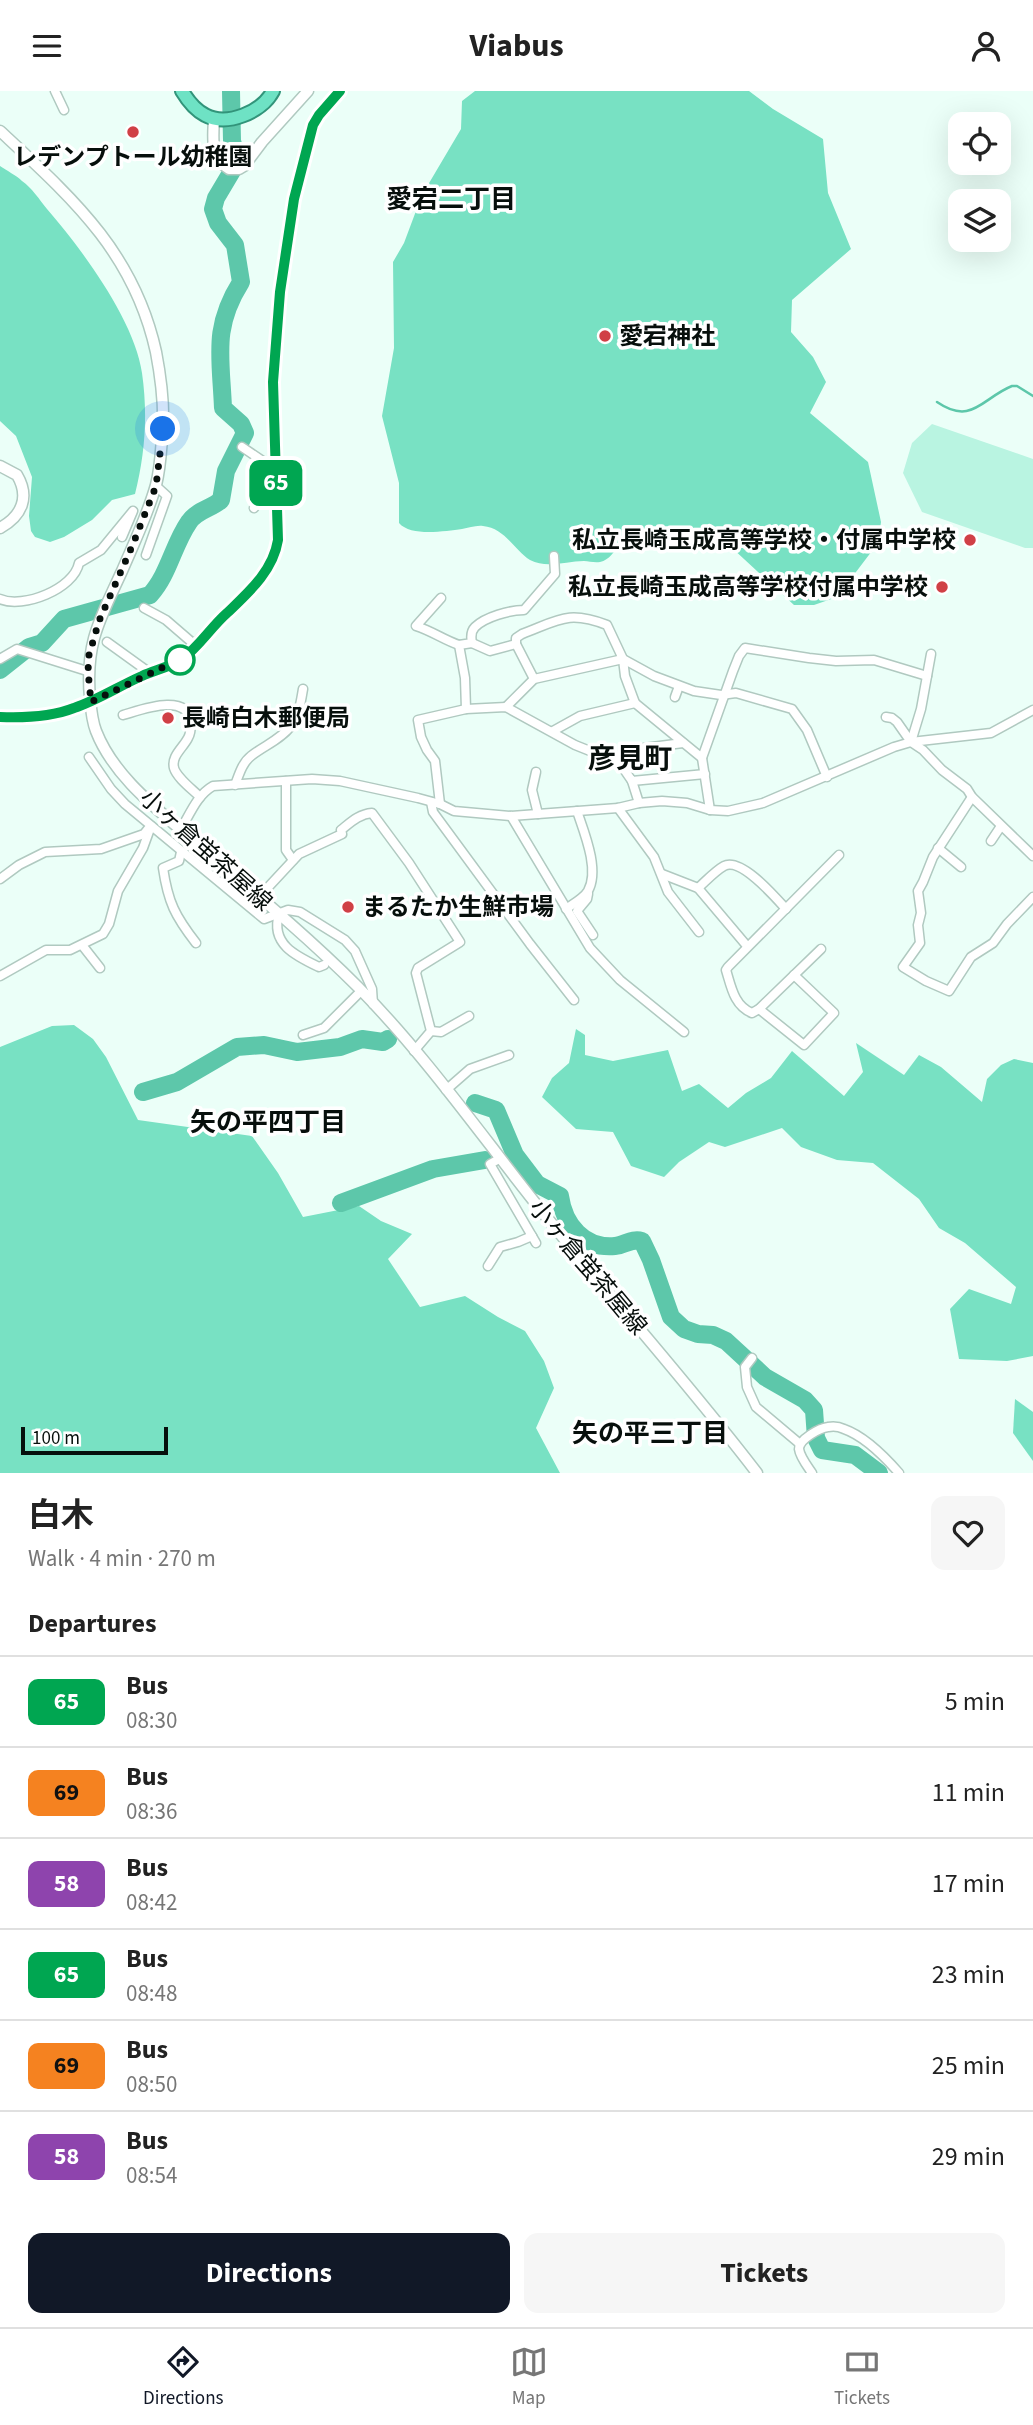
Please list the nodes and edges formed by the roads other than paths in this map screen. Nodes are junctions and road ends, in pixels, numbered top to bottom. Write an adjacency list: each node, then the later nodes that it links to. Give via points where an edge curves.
1 (55, 91): 6 (street)
2 (182, 91): 7 (highway, via 200,112)
3 (273, 91): 7 (highway, via 259,108)
4 (308, 91): 7 (street, via 244,166 234,169 222,165 214,151)
5 (340, 91): 11 (street, via 313,125 294,199 273,382)
6 (64, 110)
7 (214, 119)
8 (0, 131): 13 (street, 小ヶ倉蛍茶屋線, via 93,223 139,297 150,327 164,403)
9 (242, 447): 11 (street)
10 (0, 466): 15 (street, via 17,475 24,492 18,515)
11 (276, 470): 12 (street)
12 (276, 482): 14 (street); 25 (street, via 278,540 271,563)
13 (156, 486): 17 (street, via 167,496); 30 (street, 小ヶ倉蛍茶屋線, via 99,621)
14 (254, 508)
15 (0, 527)
16 (122, 537): 20 (street, via 133,511 101,550 79,563 75,574 50,594 8,603)
17 (146, 555)
18 (554, 557): 23 (street, via 555,574 524,610 509,610 475,627)
19 (441, 598): 26 (street, via 416,626)
20 (0, 599)
21 (144, 608): 25 (street)
22 (107, 642): 31 (street)
23 (472, 643): 24 (street, via 490,651); 26 (street)
24 (516, 644): 29 (street, via 522,634 579,616 607,625); 33 (street)
25 (195, 645): 31 (street, via 184,657)
26 (459, 645): 41 (street)
27 (931, 654): 32 (street)
28 (0, 659): 30 (street, via 17,649)
29 (623, 659): 33 (street); 34 (street); 39 (street)
30 (88, 671): 38 (street, 小ヶ倉蛍茶屋線)
31 (150, 673): 38 (street)
32 (927, 676): 36 (street, via 874,660 822,660 745,648); 47 (street)
33 (534, 679): 40 (street)
34 (679, 686): 36 (street); 37 (street)
35 (303, 689): 57 (street, via 291,726 251,756)
36 (726, 694): 50 (street); 54 (street, via 792,709 807,730)
37 (675, 697)
38 (91, 702): 44 (street, via 60,713); 69 (street, 小ヶ倉蛍茶屋線, via 94,725 113,764)
39 (635, 703): 46 (street, via 580,716); 48 (street)
40 (506, 707): 41 (street); 46 (street)
41 (466, 709): 60 (street, via 418,720 424,744 435,761)
42 (1033, 710): 47 (street, via 991,733)
43 (122, 715): 58 (street, via 156,706 185,710 191,729 174,765)
44 (0, 717)
45 (886, 717): 47 (street, via 897,722)
46 (553, 731): 51 (street)
47 (911, 742): 54 (street); 59 (street)
48 (683, 743): 50 (street); 51 (street)
49 (89, 757): 67 (street, via 111,789)
50 (702, 758): 53 (street)
51 (610, 759): 56 (street, via 621,765)
52 (536, 772): 65 (street, via 532,790)
53 (705, 774): 56 (street); 63 (street)
54 (827, 777): 63 (street, via 752,806)
55 (286, 781): 57 (street); 60 (street, via 340,781); 75 (street, via 286,850)
56 (632, 781): 61 (street)
57 (235, 785): 58 (street, via 213,786)
58 (200, 797): 69 (street)
59 (972, 797): 68 (street); 71 (street)
60 (436, 803): 66 (street, via 465,813); 97 (street, via 433,812)
61 (639, 803): 62 (street); 63 (street, via 687,803)
62 (618, 808): 64 (street); 77 (street)
63 (710, 810)
64 (577, 811): 65 (street); 80 (street, via 591,854)
65 (538, 814): 66 (street)
66 (511, 816): 83 (street)
67 (151, 826): 72 (street); 78 (street, via 144,834 101,849 45,852); 89 (street, via 118,891 107,929)
68 (1002, 827): 70 (street); 74 (street)
69 (181, 829): 81 (street, 小ヶ倉蛍茶屋線)
70 (991, 841)
71 (938, 848): 76 (street); 82 (street, via 918,891 920,943 903,967 926,981 949,991 971,957 993,943)
72 (181, 852): 85 (street, via 264,919); 88 (street, via 179,861 163,868 167,898)
73 (839, 855): 84 (street)
74 (1033, 856)
75 (293, 860): 81 (street); 101 (street, via 342,834 356,818 372,813 460,942 416,973)
76 (961, 867)
77 (662, 874): 79 (street); 86 (street, via 668,892)
78 (0, 879)
79 (698, 888): 84 (street, via 724,866 733,866 757,878); 90 (street)
80 (588, 891): 83 (street); 87 (street, via 576,911)
81 (259, 897): 85 (street, 小ヶ倉蛍茶屋線)
82 (1033, 897)
83 (566, 909): 102 (street, via 590,947 620,981)
84 (786, 909): 90 (street)
85 (279, 914): 92 (street, via 275,925 282,943 303,960); 96 (street, 小ヶ倉蛍茶屋線); 98 (street, via 300,912 345,940 372,989)
86 (699, 932)
87 (593, 935)
88 (196, 943)
89 (82, 945): 93 (street); 95 (street, via 46,950)
90 (747, 946): 99 (street, via 726,970 743,1009 752,1013)
91 (821, 949): 94 (street)
92 (324, 965)
93 (100, 968)
94 (794, 975): 99 (street); 99 (street, via 834,1013 804,1045)
95 (0, 976)
96 (362, 991): 98 (street, 小ヶ倉蛍茶屋線); 103 (street, via 324,1028)
97 (574, 1000)
98 (373, 1004): 104 (street, 小ヶ倉蛍茶屋線)
99 (759, 1009)
100 (469, 1016): 101 (street, via 441,1032)
101 (431, 1031): 104 (street)
102 (684, 1032)
103 (303, 1035)
104 (414, 1051): 106 (street, 小ヶ倉蛍茶屋線)
105 (509, 1055): 106 (street, via 470,1069)
106 (446, 1090): 107 (street, 小ヶ倉蛍茶屋線)
107 (499, 1159): 108 (street, via 490,1164 534,1239 500,1247); 111 (street, 小ヶ倉蛍茶屋線)
108 (488, 1266)
109 (752, 1358): 110 (street, via 745,1367 751,1401)
110 (800, 1444): 112 (street); 113 (street, via 823,1429 841,1428)
111 (757, 1473)
112 (812, 1473)
113 (899, 1473)

